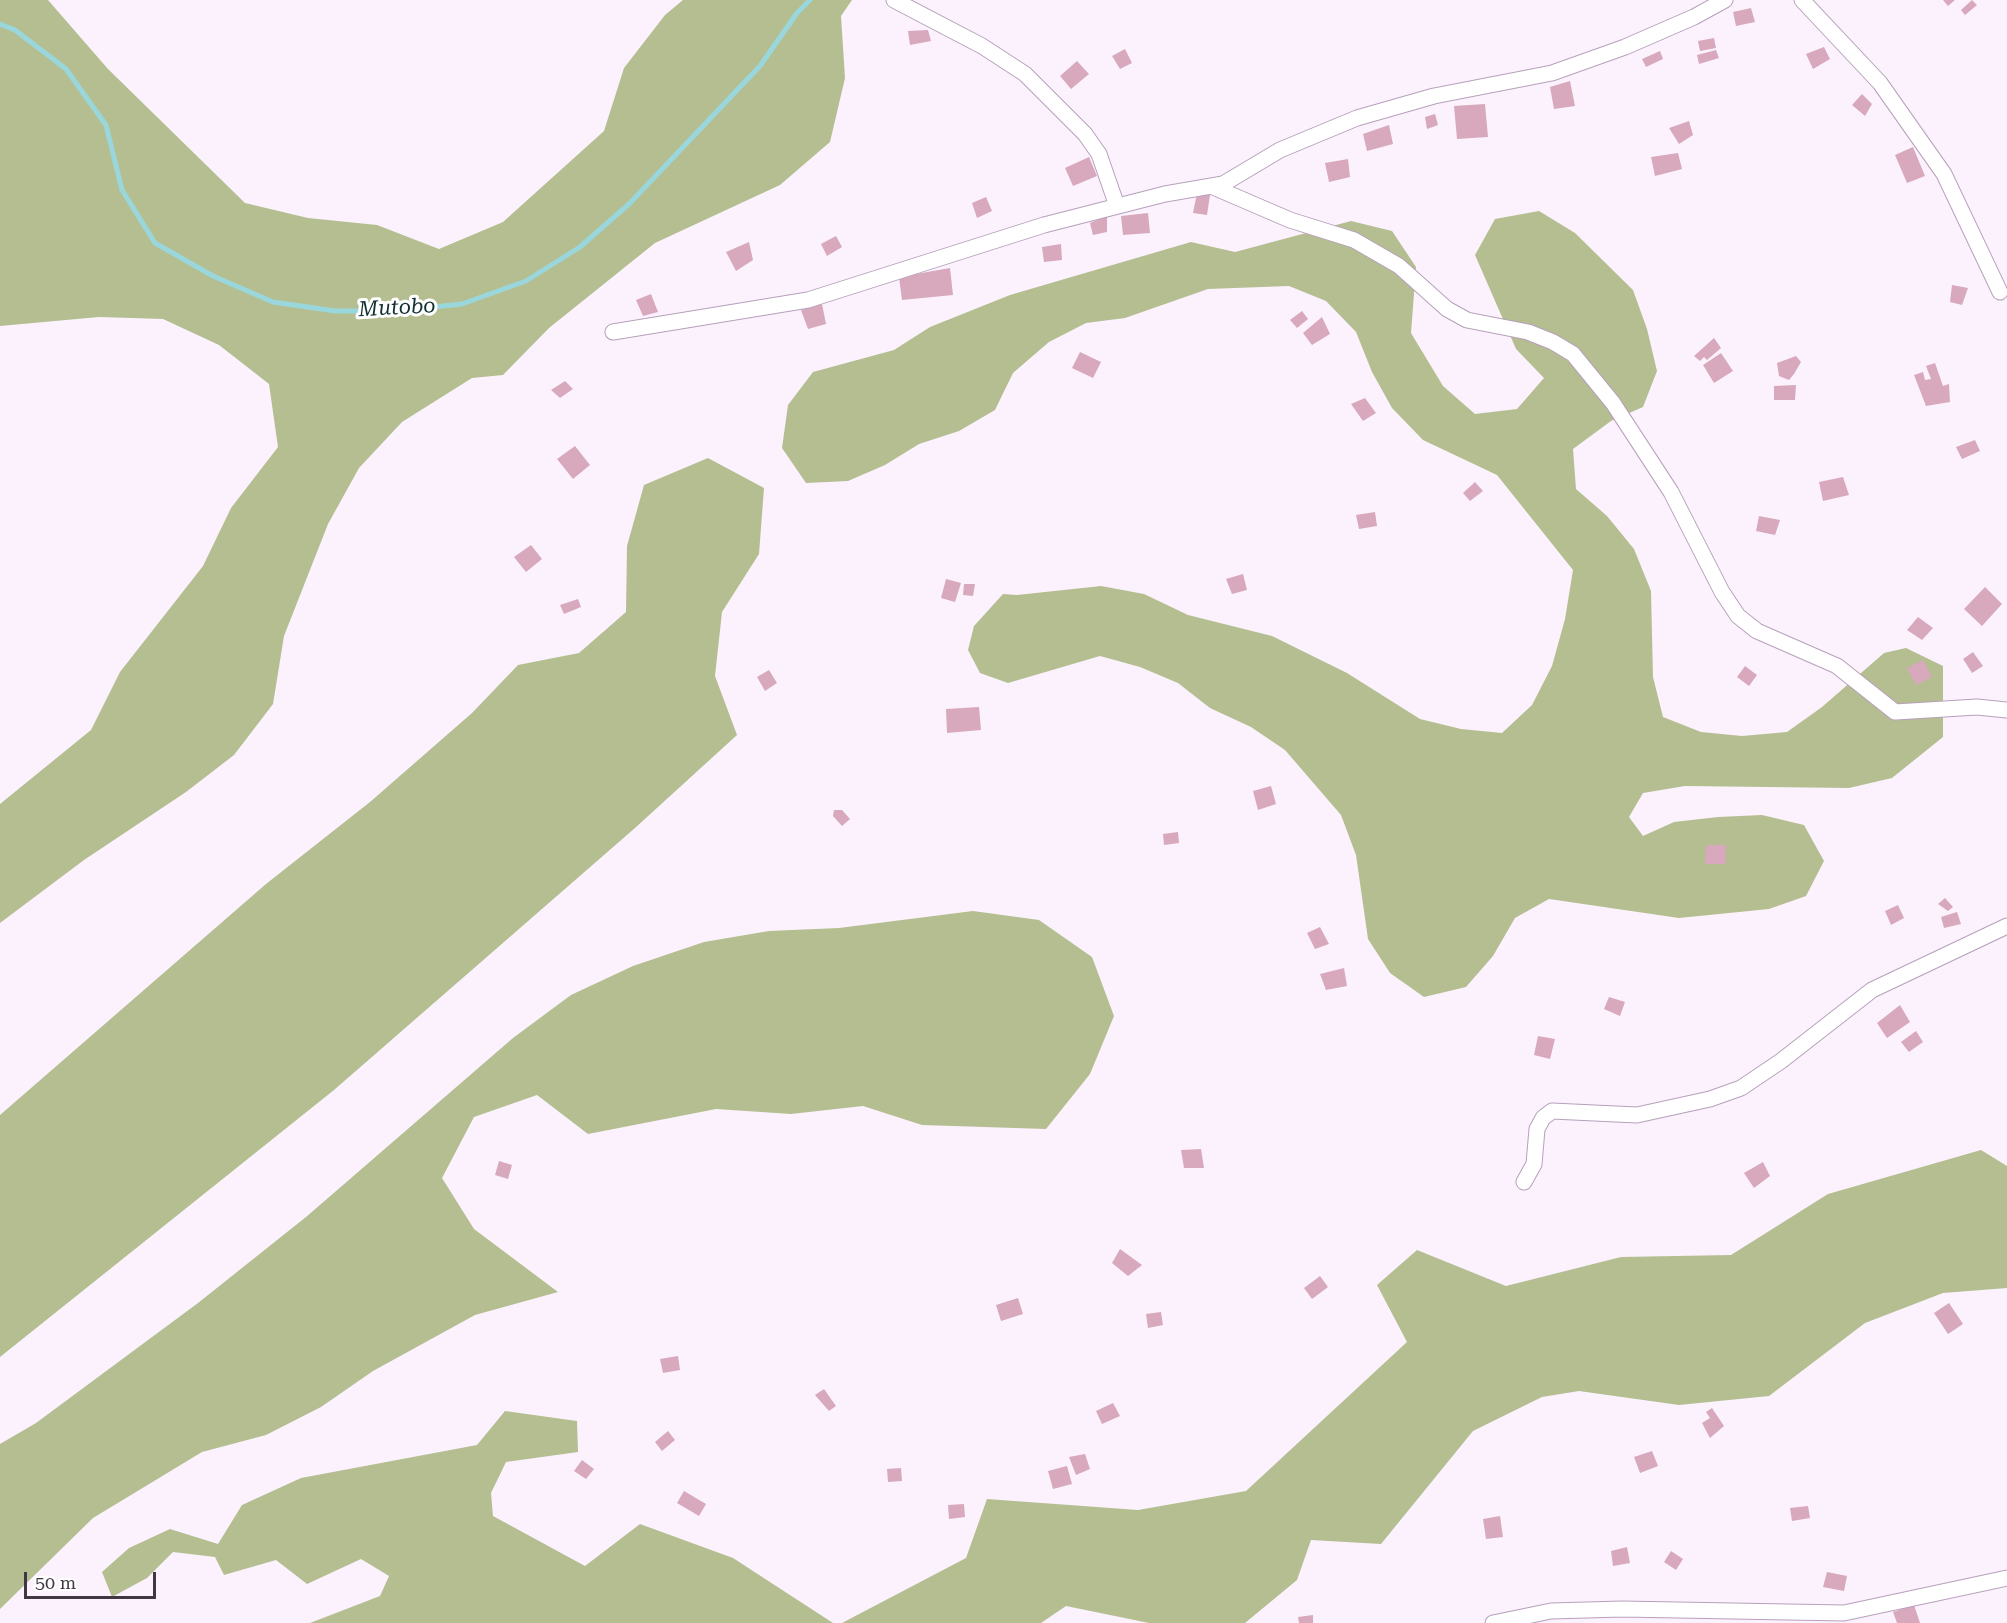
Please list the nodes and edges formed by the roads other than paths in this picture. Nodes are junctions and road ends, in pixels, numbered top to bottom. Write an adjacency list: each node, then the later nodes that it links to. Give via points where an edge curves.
1 (894, 0): 5 (street, via 982,46 1025,74 1085,134 1099,154)
2 (1725, 0): 4 (street, via 1625,47 1552,73 1434,96 1357,118 1280,150 1235,179)
3 (1802, 0): 6 (street, via 1880,83 1932,155)
4 (1210, 186): 5 (street); 8 (street, via 1290,220 1354,240 1399,266 1429,294 1467,320 1528,332 1573,354 1613,403 1671,492 1722,592 1738,616 1757,631 1837,666 1895,712 1977,707)
5 (1117, 206): 7 (street, via 1044,225 808,300)
6 (2000, 292)
7 (613, 332)
8 (2007, 710)
9 (2007, 926): 10 (street, via 1872,990 1741,1088 1637,1115 1552,1111 1538,1129 1534,1164)
10 (1524, 1182)
11 (2007, 1578): 12 (street, via 1844,1613 1551,1611)
12 (1492, 1623)

